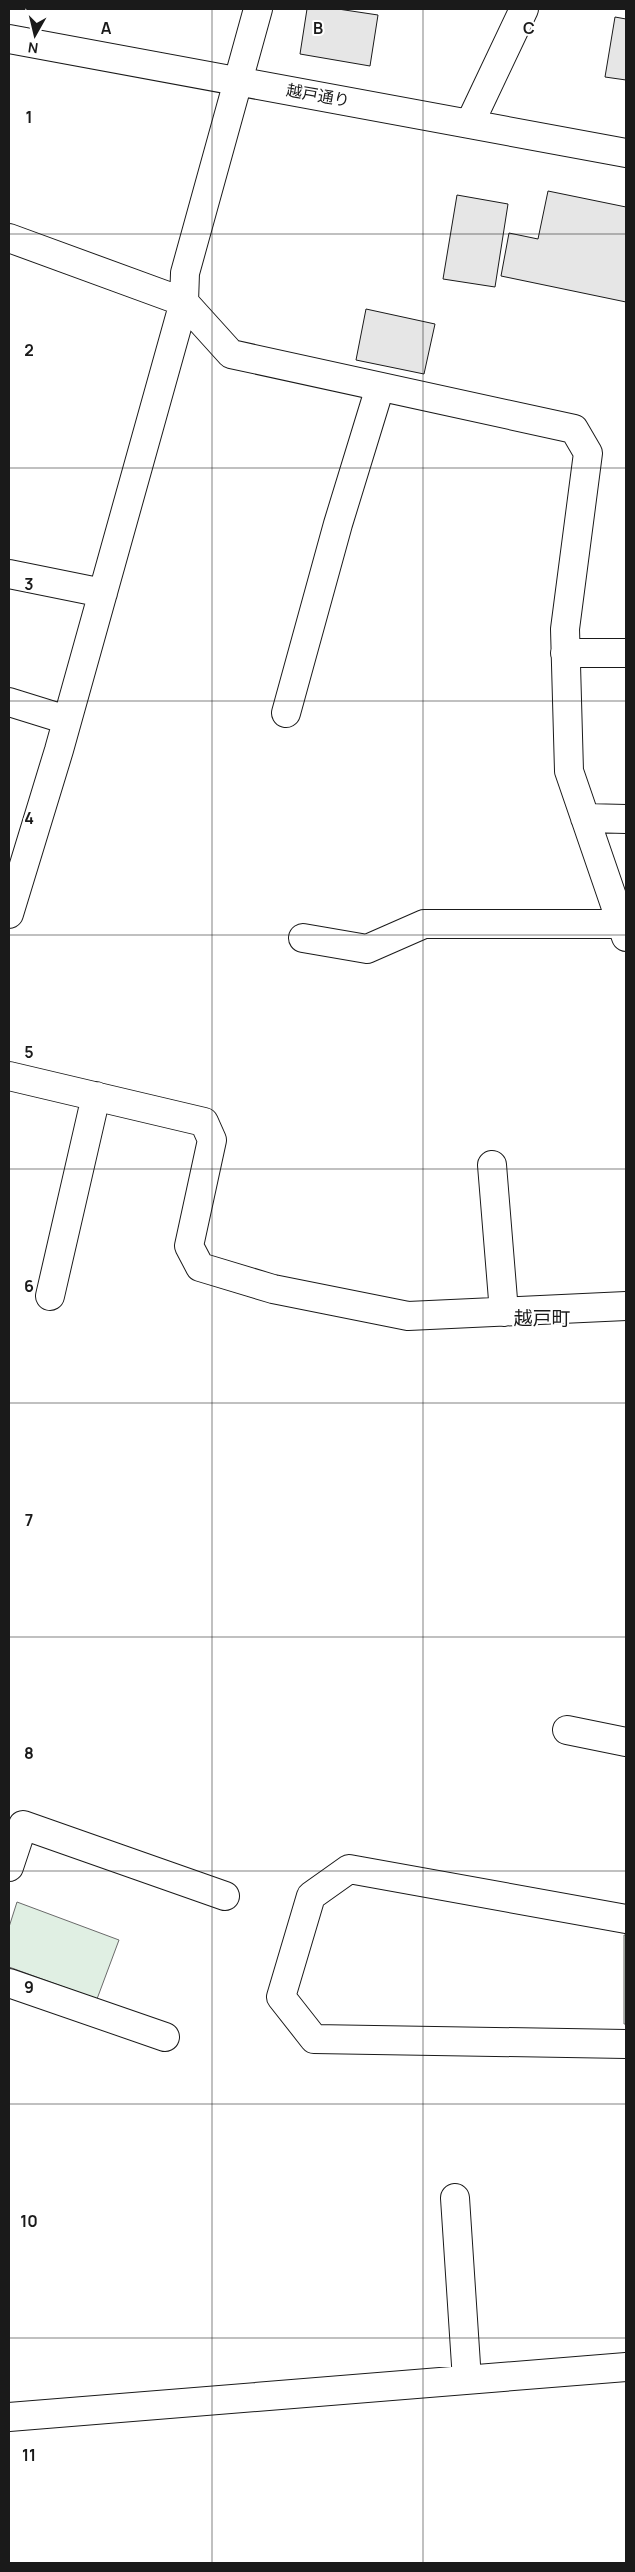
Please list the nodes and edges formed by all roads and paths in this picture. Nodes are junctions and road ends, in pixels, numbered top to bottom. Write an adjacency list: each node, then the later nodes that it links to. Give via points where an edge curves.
1 (258, 9): 4 (street)
2 (524, 9): 5 (street)
3 (9, 39): 4 (street, 越戸通り)
4 (238, 81): 5 (street, 越戸通り); 8 (street, via 185,273)
5 (470, 122): 6 (street, 越戸通り)
6 (626, 153)
7 (9, 238): 8 (street)
8 (184, 302): 9 (street, via 231,354); 11 (street)
9 (380, 387): 12 (street, via 574,429 588,453 565,629); 15 (street)
10 (9, 574): 11 (street)
11 (103, 593): 16 (street)
12 (565, 653): 13 (street); 17 (street, via 569,771)
13 (626, 653)
14 (9, 702): 16 (street)
15 (286, 713)
16 (67, 720): 19 (street)
17 (585, 818): 18 (street); 20 (street)
18 (626, 819)
19 (9, 914)
20 (624, 930): 21 (street, via 424,924 367,949)
21 (303, 938)
22 (9, 1076): 23 (street)
23 (96, 1096): 25 (street); 27 (street, via 204,1122 212,1140 189,1246 200,1267 273,1289 408,1316)
24 (492, 1165): 27 (street)
25 (50, 1296)
26 (626, 1306): 27 (street)
27 (504, 1312)
28 (567, 1730): 29 (street)
29 (626, 1742)
30 (9, 1866): 31 (street, via 23,1825)
31 (225, 1896)
32 (626, 1919): 35 (street, via 348,1868 311,1896 281,1996 314,2039)
33 (9, 1983): 34 (street)
34 (165, 2036)
35 (626, 2044)
36 (455, 2198): 38 (street)
37 (626, 2367): 38 (street)
38 (467, 2380): 39 (street)
39 (9, 2417)

